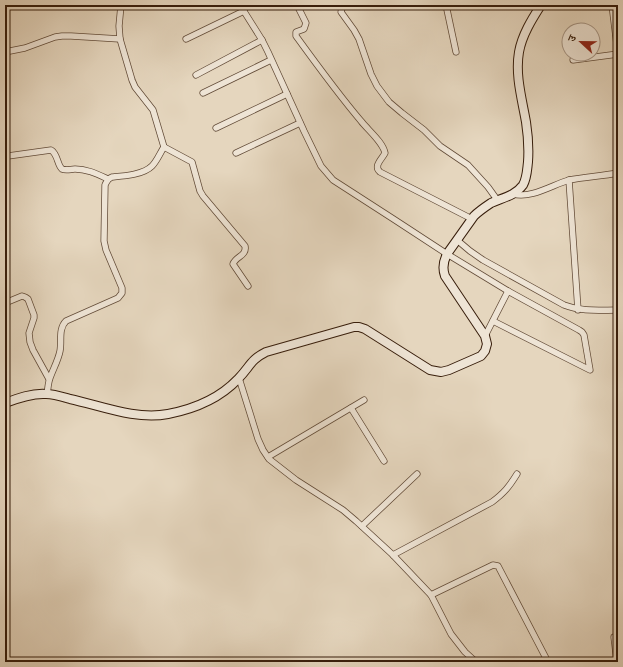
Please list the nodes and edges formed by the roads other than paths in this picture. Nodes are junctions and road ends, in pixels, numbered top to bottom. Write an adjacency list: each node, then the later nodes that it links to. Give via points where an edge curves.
1 (121, 5): 9 (street)
2 (240, 5): 8 (street)
3 (297, 5): 30 (street, via 306,23 304,29 296,32 296,36 383,147 385,153 377,170)
4 (388, 5): 29 (street, via 345,6 341,12 359,39 377,86 390,102 440,146 468,165)
5 (446, 5): 13 (street)
6 (541, 5): 28 (street, via 524,36 518,54 519,85 528,153 526,177 522,186)
7 (612, 5): 14 (street)
8 (244, 11): 10 (street); 11 (street)
9 (120, 39): 12 (street, via 62,36); 22 (street, via 132,80 153,110)
10 (186, 39)
11 (262, 40): 16 (street); 17 (street)
12 (5, 52)
13 (456, 52)
14 (618, 54): 15 (street)
15 (601, 56)
16 (272, 60): 18 (street); 19 (street)
17 (196, 75)
18 (202, 93)
19 (287, 94): 20 (street); 21 (street)
20 (300, 123): 23 (street); 32 (street, via 321,166 333,180)
21 (216, 128)
22 (164, 147): 26 (street, via 152,166 142,173); 33 (street, via 192,162 203,196 245,246 244,253 234,260 233,264)
23 (236, 154)
24 (8, 156): 26 (street, via 52,150 63,169 89,171)
25 (618, 173): 27 (street)
26 (108, 179): 41 (street, via 105,185 104,241 122,293 118,298 63,324 59,358)
27 (569, 180): 28 (street, via 528,194); 36 (street)
28 (513, 194): 29 (street)
29 (498, 201): 30 (street, via 479,211)
30 (472, 219): 31 (street)
31 (456, 241): 32 (street); 36 (street, via 483,260 564,305)
32 (448, 252): 34 (street); 39 (street, via 443,267 445,276)
33 (248, 286)
34 (508, 291): 38 (street); 38 (street, via 582,332 590,370)
35 (5, 303): 41 (street, via 22,296 28,299 34,315 29,333 30,342)
36 (578, 310): 37 (street)
37 (618, 310)
38 (493, 322): 39 (street)
39 (485, 336): 40 (street, via 487,344 481,356 441,372 430,370 365,329 354,327 266,352 254,359)
40 (239, 378): 42 (street, via 210,400 180,411 151,415 130,414); 46 (street, via 258,439)
41 (49, 379): 42 (street)
42 (47, 394): 44 (street, via 31,395)
43 (364, 400): 45 (street)
44 (5, 403)
45 (351, 408): 46 (street); 47 (street)
46 (268, 457): 50 (street)
47 (384, 461)
48 (417, 474): 50 (street)
49 (517, 474): 51 (street, via 506,490 492,502)
50 (362, 526): 51 (street)
51 (393, 556): 52 (street)
52 (430, 595): 54 (street, via 451,634); 55 (street, via 493,565 498,566)
53 (618, 636): 56 (street, via 614,637)
54 (476, 662)
55 (548, 662)
56 (617, 662)

